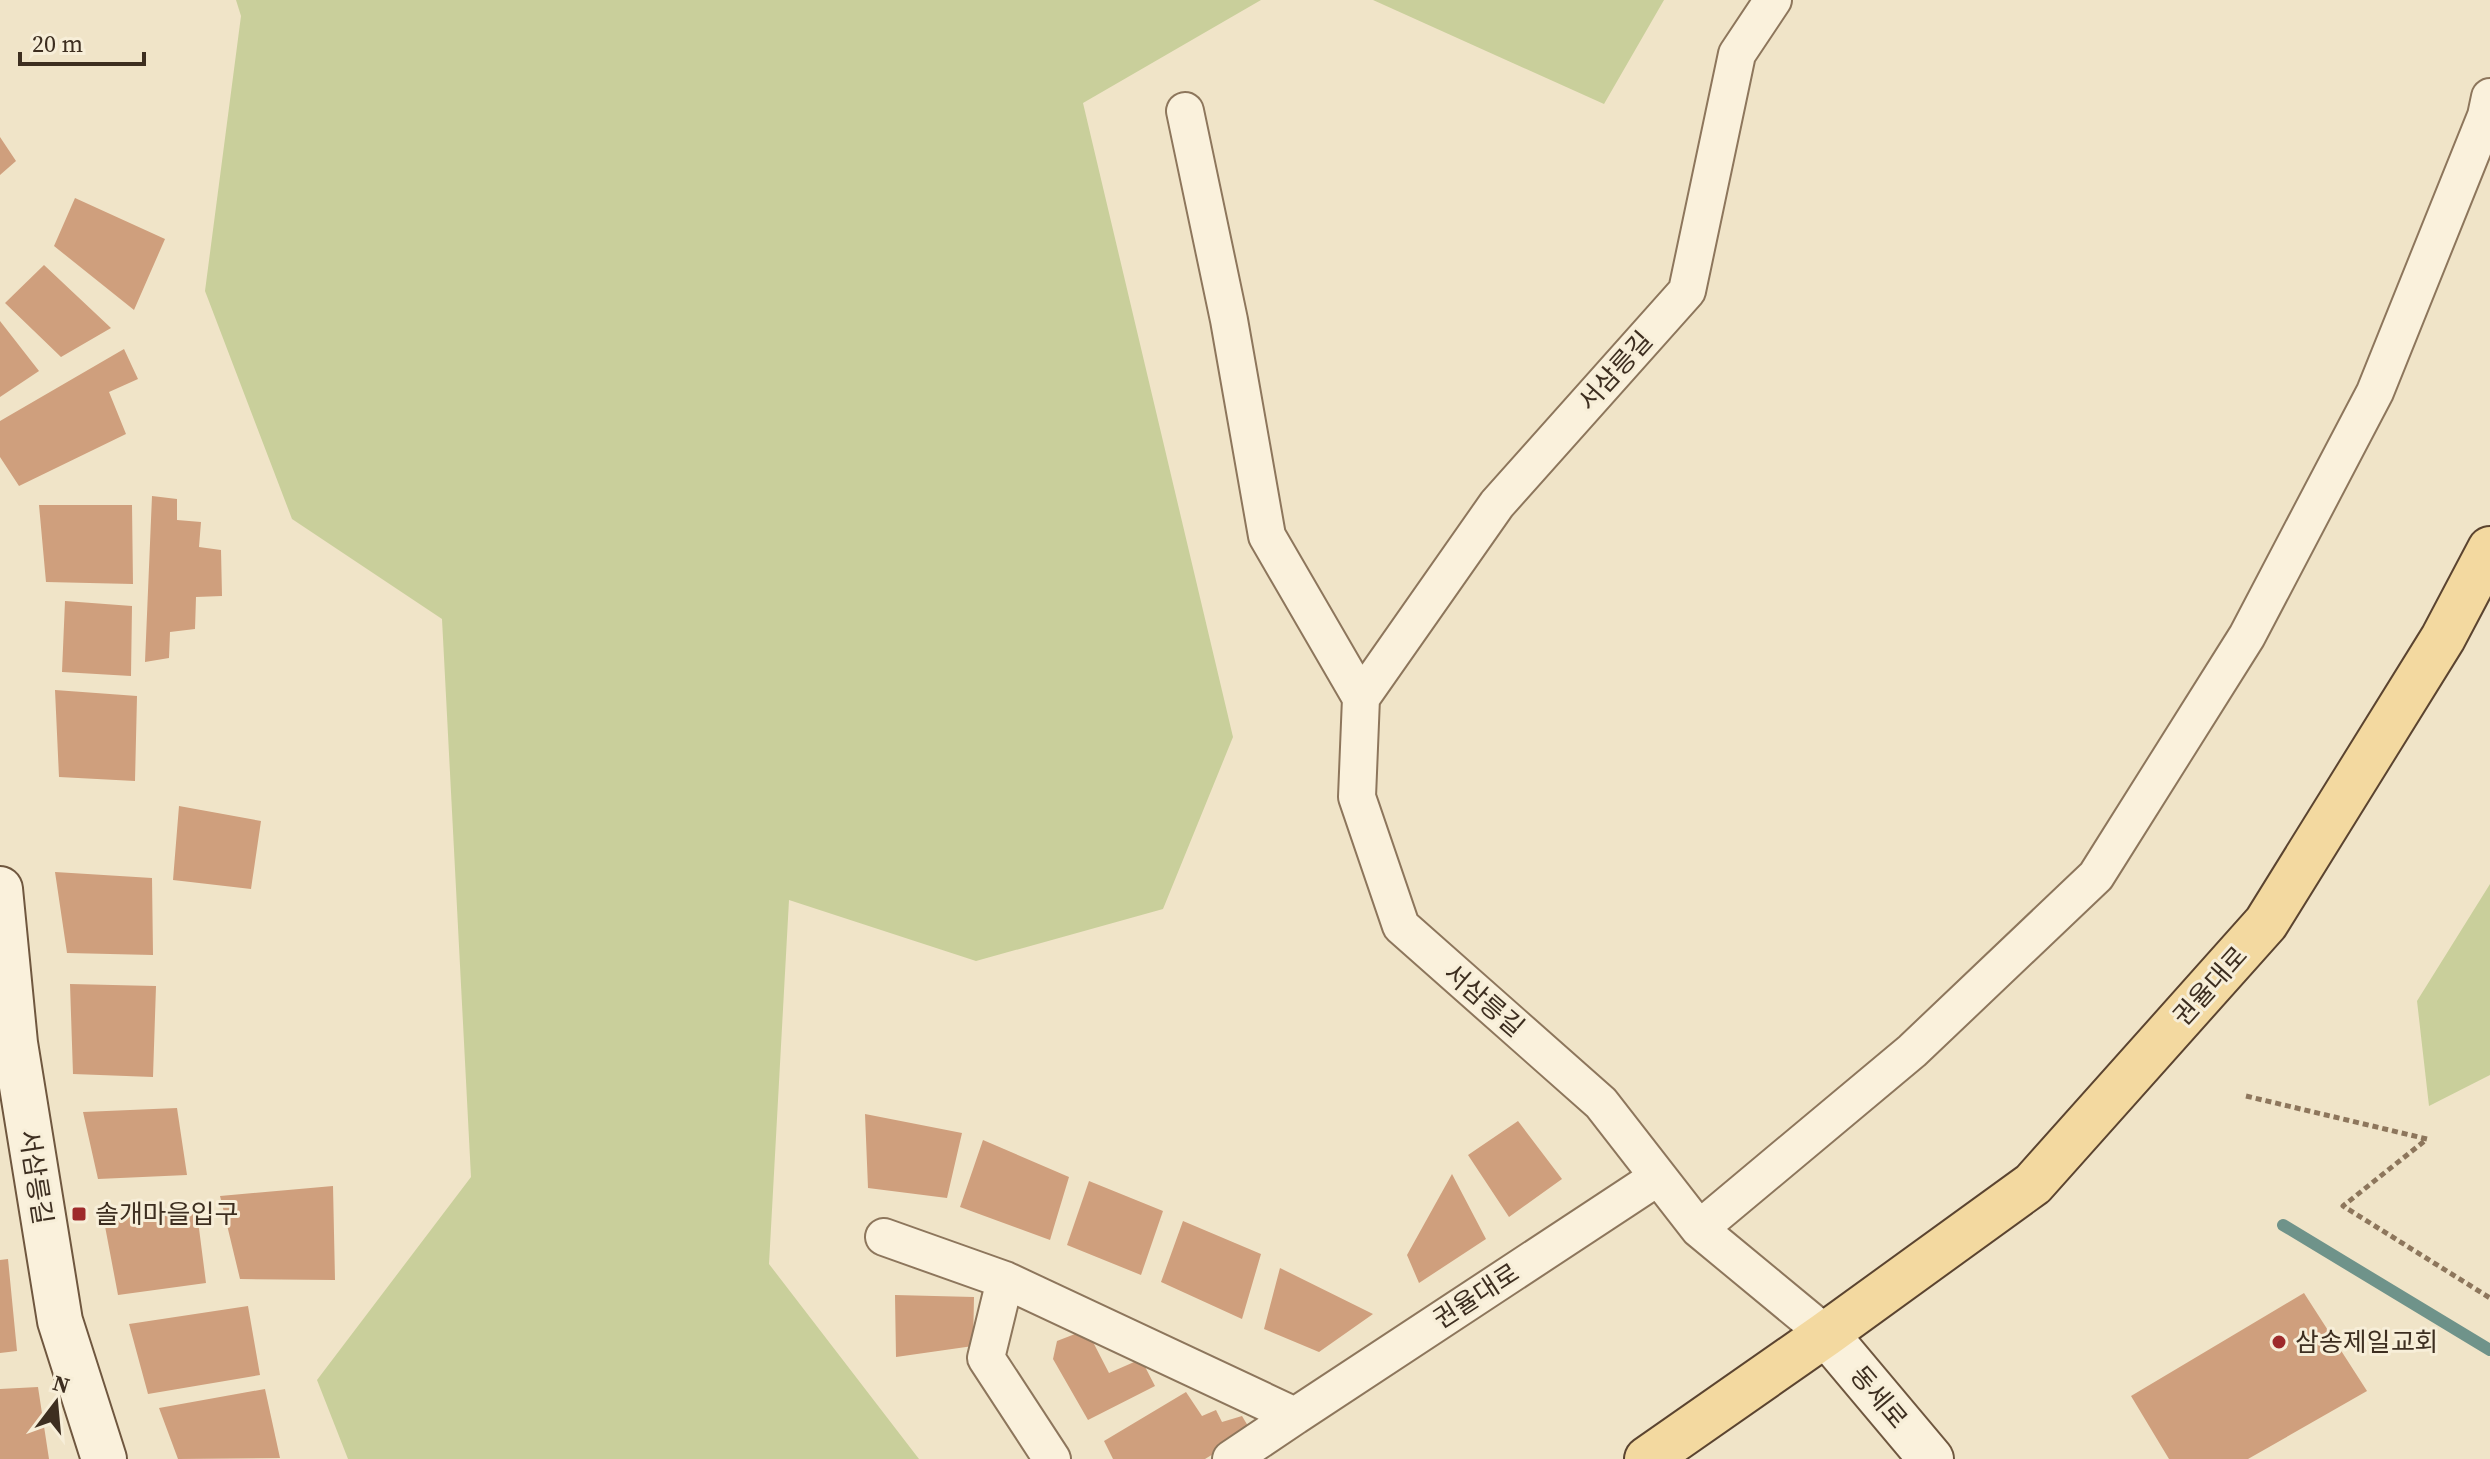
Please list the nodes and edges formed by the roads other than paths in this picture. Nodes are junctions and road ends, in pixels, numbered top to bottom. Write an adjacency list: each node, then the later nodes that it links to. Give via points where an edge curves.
1 (1773, 0): 5 (street, 서삼릉길, via 1737,54 1687,291 1497,504)
2 (2490, 97): 9 (street, via 2375,392 2247,636 2096,876 1912,1051)
3 (1185, 111): 5 (street, via 1267,536)
4 (2490, 549): 12 (main road, 권율대로, via 2443,638 2266,923 2033,1184)
5 (1361, 698): 8 (street, 서삼릉길, via 1357,797 1401,926 1601,1103)
6 (0, 889): 7 (street, 서삼릉길, via 15,1043)
7 (13, 1118): 14 (street, 서삼릉길, via 60,1321)
8 (1658, 1177): 9 (street); 13 (street, 권율대로)
9 (1699, 1229): 12 (street)
10 (884, 1237): 11 (street)
11 (1005, 1280): 13 (street); 15 (street, via 986,1358)
12 (1826, 1334): 17 (main road, 권율대로); 18 (street, 동세로)
13 (1295, 1416): 16 (street, 권율대로)
14 (104, 1459)
15 (1052, 1459)
16 (1231, 1459)
17 (1647, 1459)
18 (1931, 1459)

